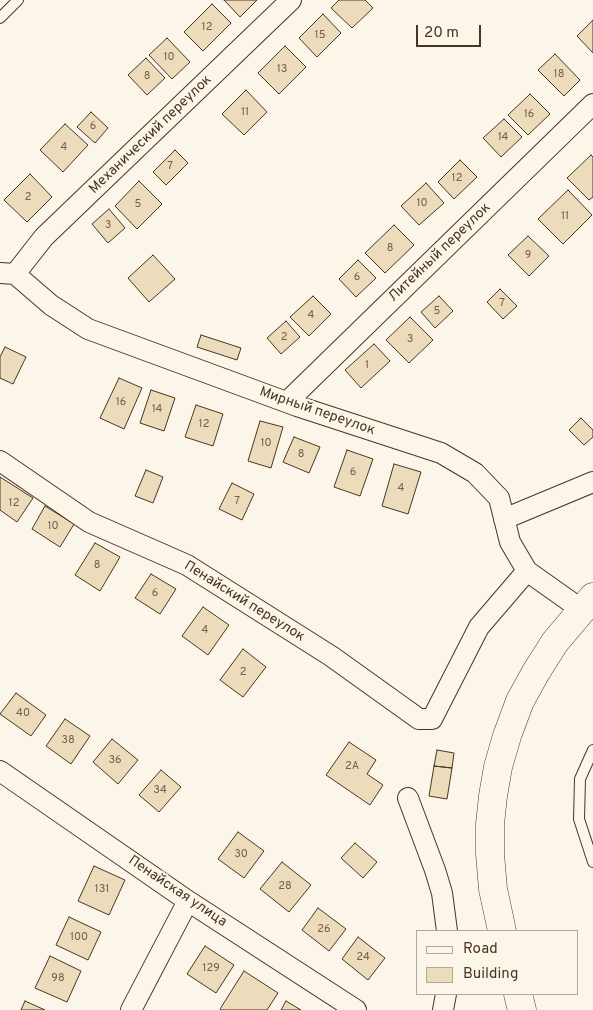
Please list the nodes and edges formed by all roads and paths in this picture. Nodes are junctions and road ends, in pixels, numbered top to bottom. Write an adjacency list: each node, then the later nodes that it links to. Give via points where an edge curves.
1 (18, 0): 3 (lane)
2 (291, 0): 5 (street, Механический переулок)
3 (0, 18)
4 (593, 104): 6 (street, Литейный переулок)
5 (8, 273): 6 (street, Мирный переулок, via 88,329)
6 (287, 402): 9 (street, Мирный переулок, via 441,453 475,472 499,498)
7 (0, 461): 10 (street, Пенайский переулок, via 89,522 187,565 331,656 419,719 432,719 479,627)
8 (593, 482): 9 (street)
9 (504, 519): 10 (street, Мирный переулок, via 510,542)
10 (527, 571): 11 (street, Мирный переулок)
11 (587, 603): 18 (highway, via 555,642 536,672 520,702 498,767 491,815 490,854)
12 (593, 750): 15 (lane, via 580,779 579,819)
13 (0, 772): 16 (street, Пенайская улица)
14 (408, 798): 17 (street, via 442,893)
15 (593, 862)
16 (188, 901): 21 (street); 22 (street, Пенайская улица)
17 (447, 930)
18 (502, 930)
19 (446, 995): 23 (street)
20 (518, 995): 24 (highway)
21 (131, 1010)
22 (356, 1010)
23 (443, 1010)
24 (522, 1010)

